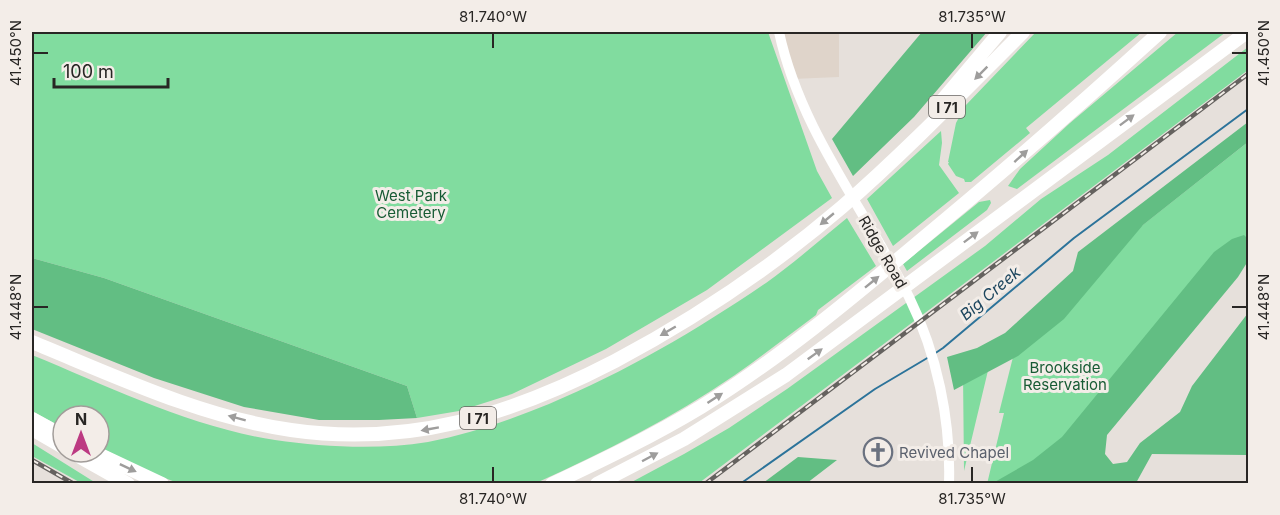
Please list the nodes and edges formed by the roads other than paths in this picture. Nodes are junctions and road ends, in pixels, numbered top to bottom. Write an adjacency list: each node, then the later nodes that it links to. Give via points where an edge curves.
1 (778, 32): 18 (main road, Ridge Road, via 801,104 909,298 923,331 949,441)
2 (1000, 32): 6 (highway)
3 (1023, 32): 6 (highway, I 71, one-way to 6)
4 (1160, 32): 16 (highway, one-way to 4, via 614,455 692,412 793,344 1005,170)
5 (1246, 32): 17 (highway, one-way to 5, via 684,439 786,375)
6 (871, 181): 7 (highway, I 71, one-way to 7, via 806,236 692,317 593,372 532,400 442,427 368,435 264,425 187,403)
7 (32, 342)
8 (32, 419): 10 (highway)
9 (32, 429): 11 (highway)
10 (51, 429)
11 (51, 440)
12 (111, 460): 15 (highway, one-way to 15)
13 (93, 464): 14 (highway)
14 (128, 483)
15 (162, 483)
16 (552, 483)
17 (597, 483)
18 (949, 483)

